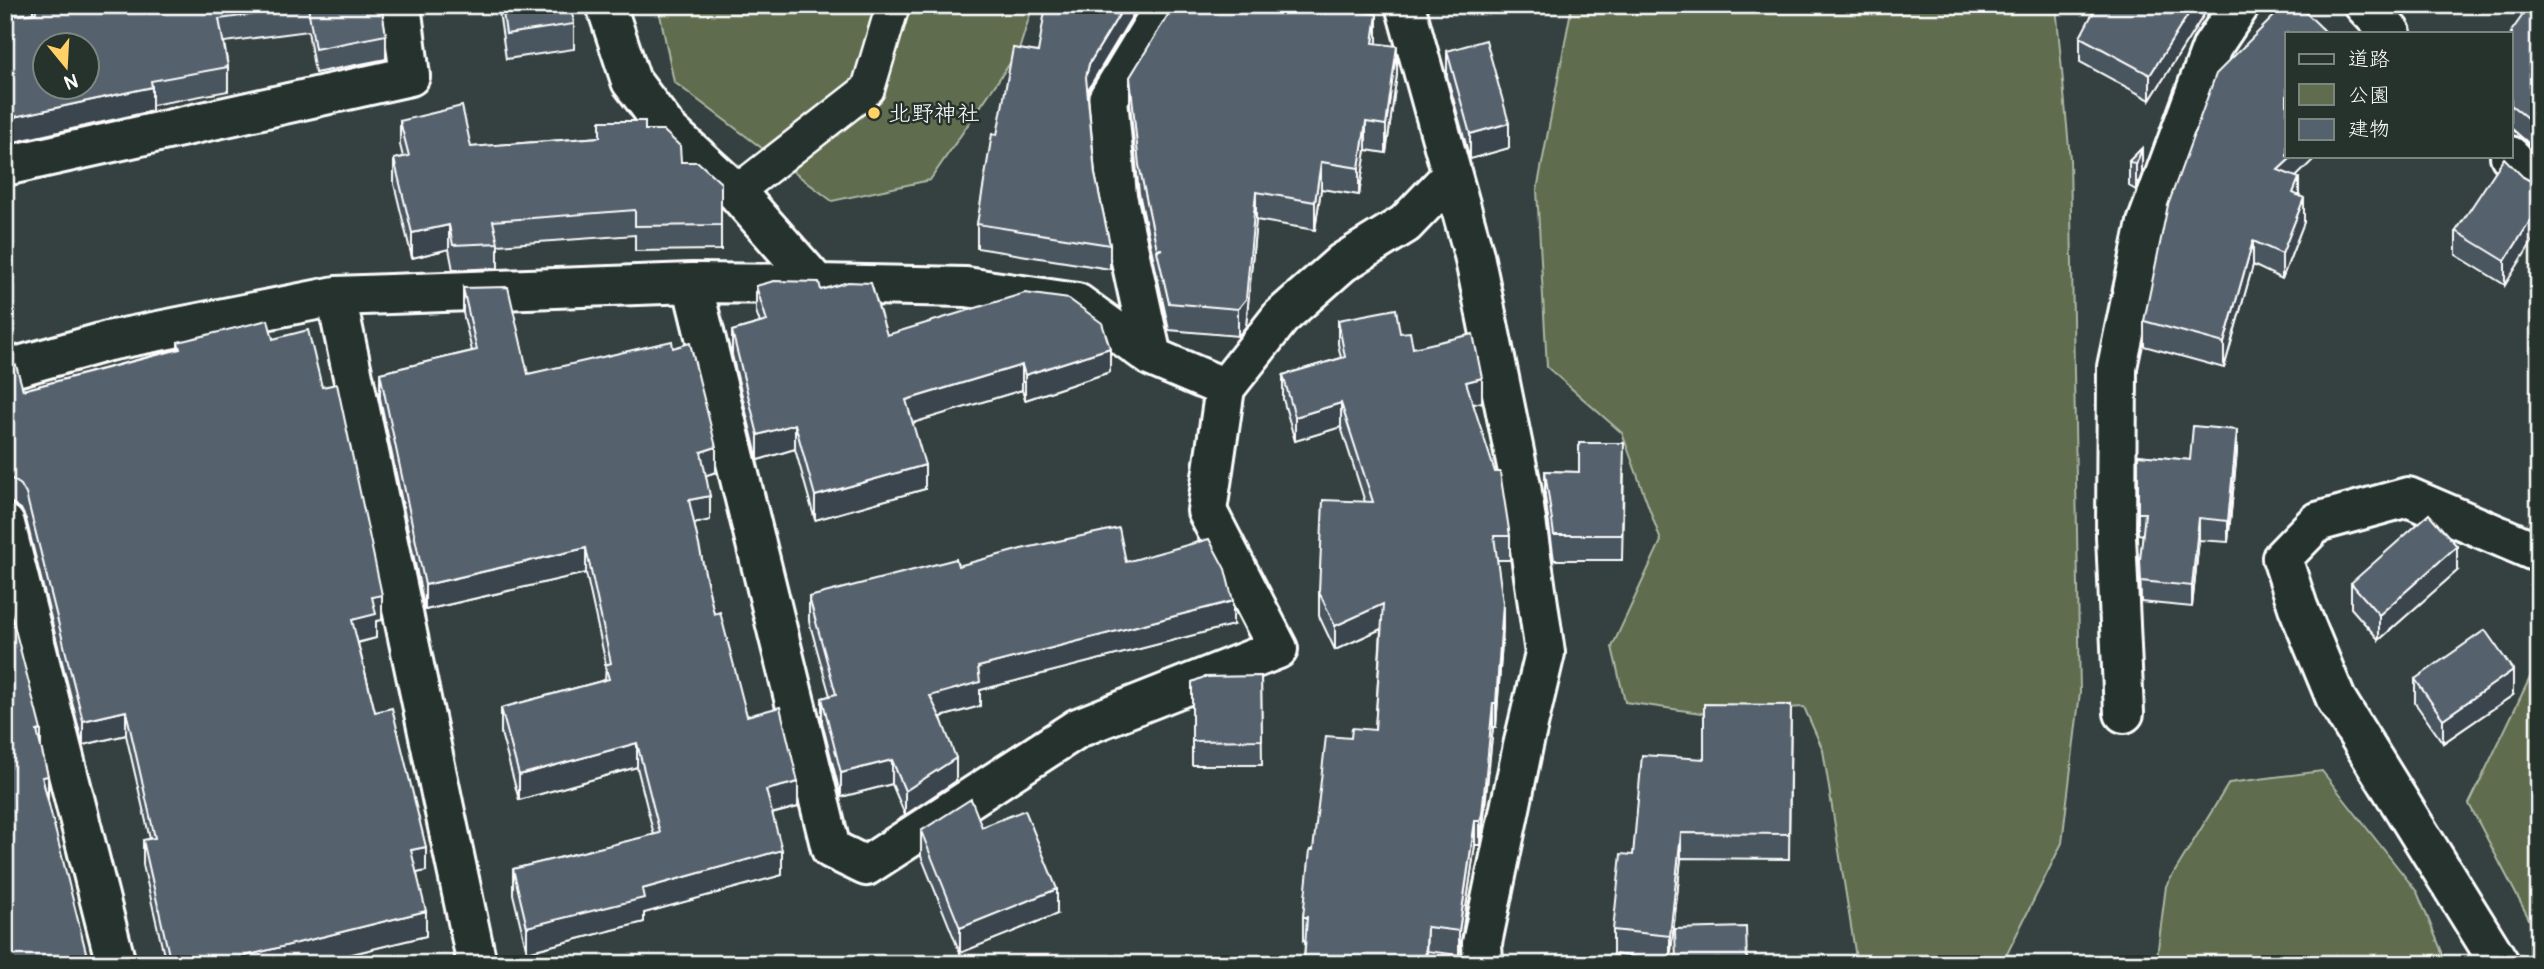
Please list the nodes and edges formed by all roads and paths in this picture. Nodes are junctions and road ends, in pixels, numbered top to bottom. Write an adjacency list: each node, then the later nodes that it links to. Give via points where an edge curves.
1 (401, 5): 10 (street, via 410,76)
2 (606, 5): 13 (street, via 631,81 668,130)
3 (893, 5): 13 (lane, via 868,89)
4 (1162, 5): 17 (street, via 1108,99 1117,197)
5 (1405, 5): 11 (street)
6 (2240, 5): 22 (street, via 2212,47 2147,223 2117,367 2116,536)
7 (2364, 5): 8 (street)
8 (2390, 32)
9 (2512, 158): 12 (street)
10 (5, 166)
11 (1451, 176): 19 (street, via 1405,224 1342,263 1282,317); 25 (street, via 1474,255 1521,486 1545,653 1485,930)
12 (2539, 186)
13 (736, 192): 15 (street)
14 (692, 284): 15 (street); 16 (street); 19 (street, via 831,849 866,866 1078,729 1279,649 1207,511)
15 (817, 284): 17 (street, via 966,287 1077,303)
16 (336, 296): 18 (street, via 108,341); 24 (street)
17 (1152, 357): 19 (street)
18 (5, 370)
19 (1225, 388)
20 (5, 524): 23 (street)
21 (2539, 553): 26 (street, via 2408,497 2317,522 2282,558 2336,699)
22 (2124, 713)
23 (117, 964)
24 (477, 964)
25 (1482, 964)
26 (2500, 964)

